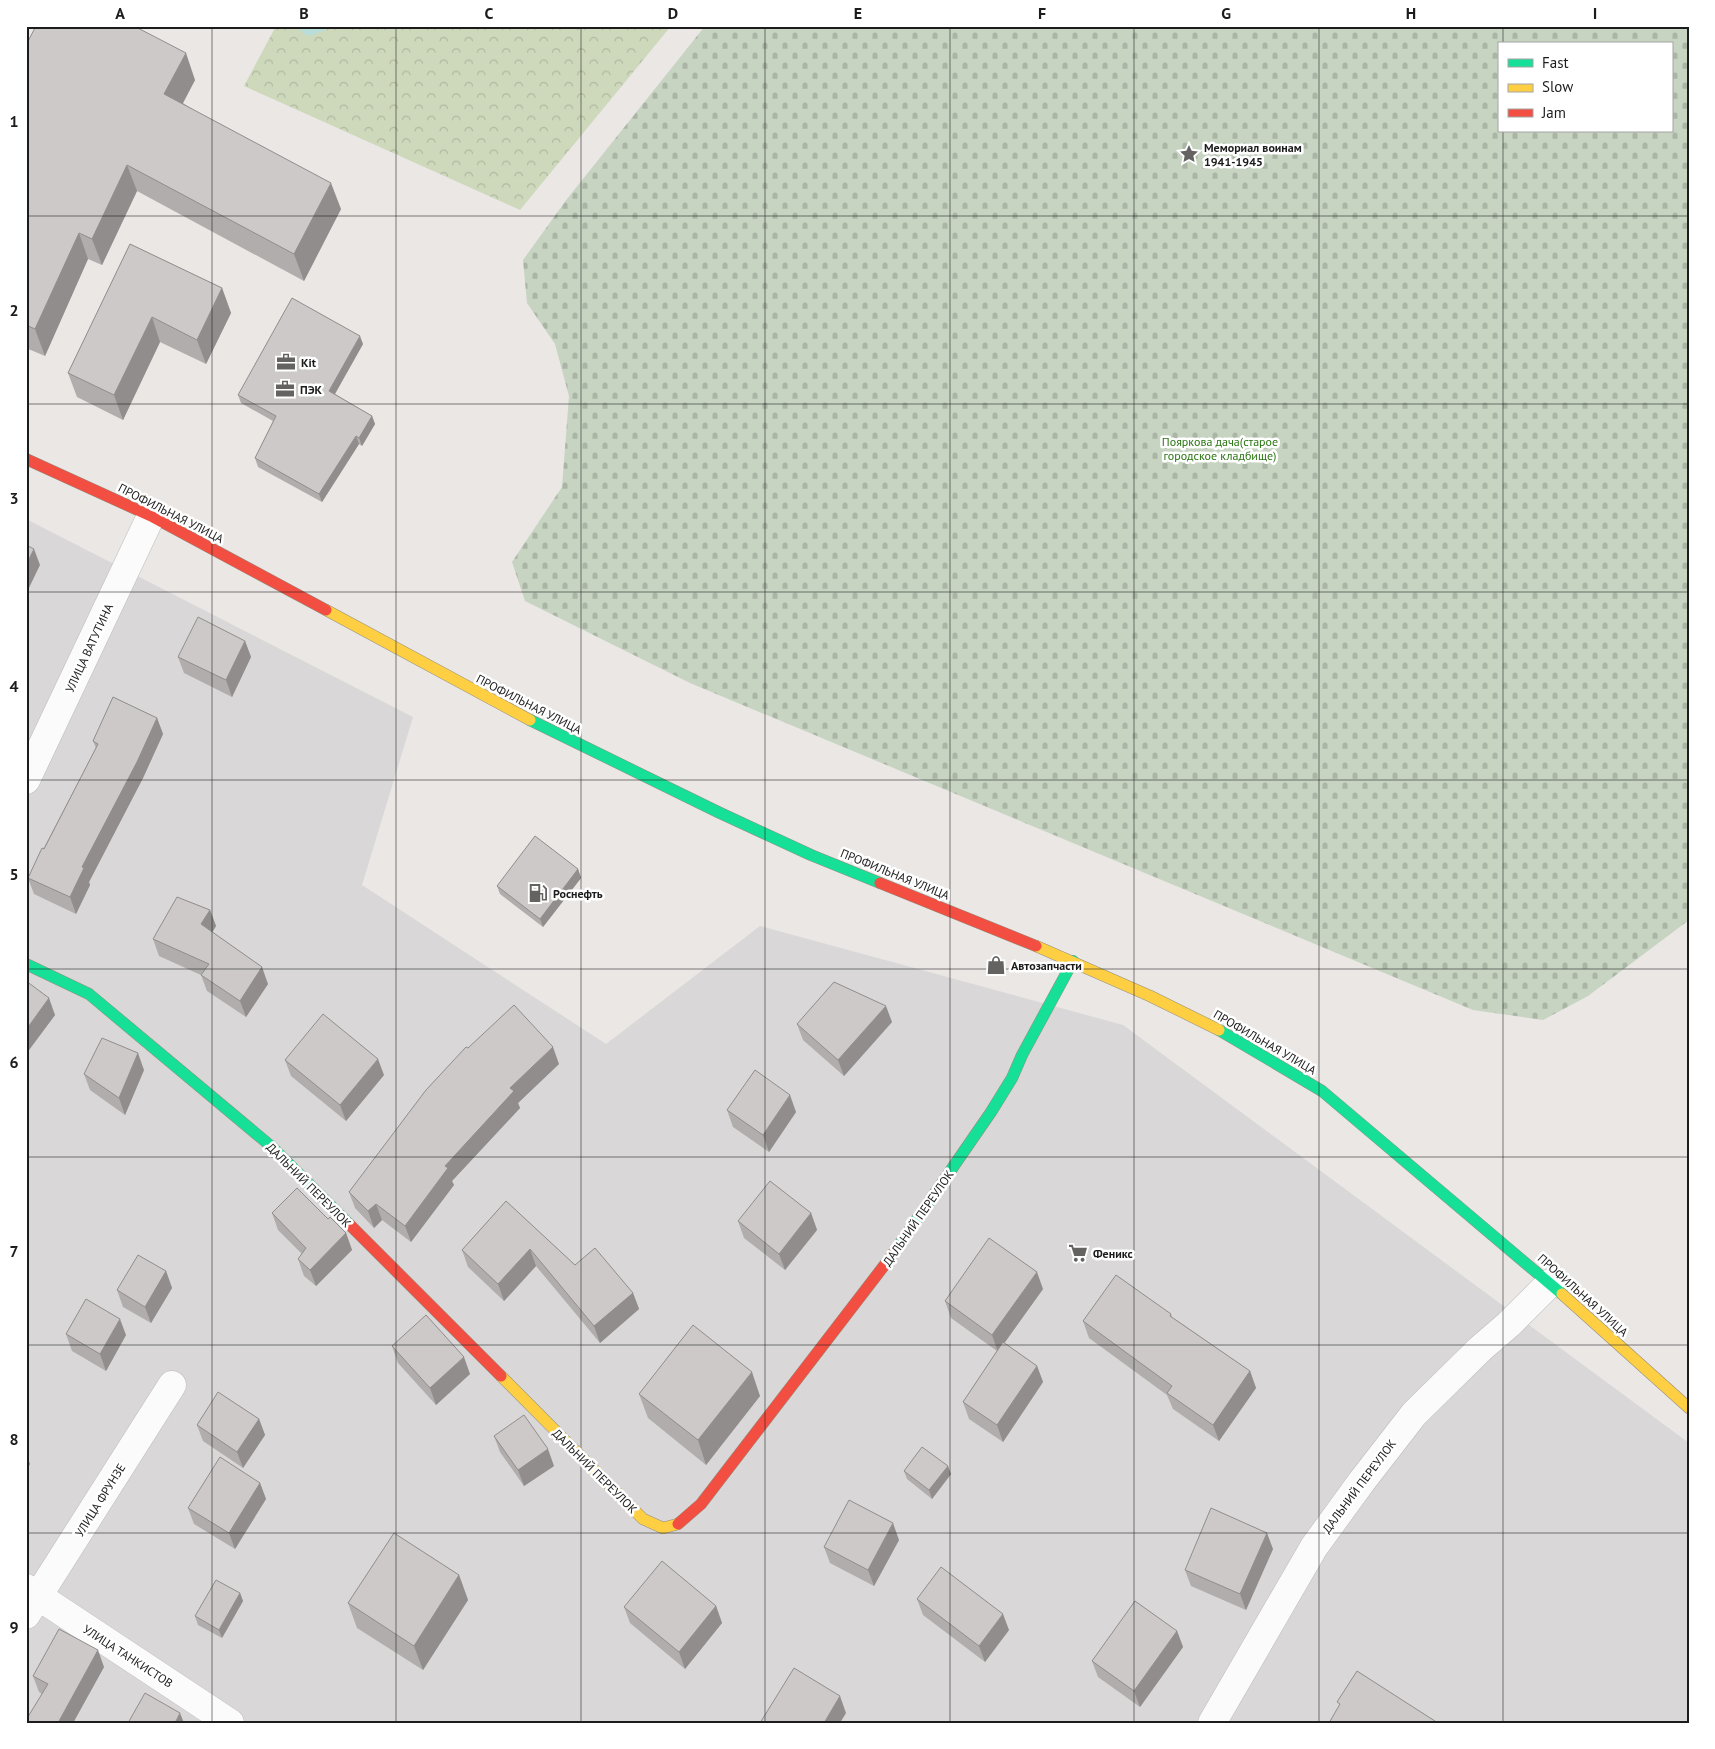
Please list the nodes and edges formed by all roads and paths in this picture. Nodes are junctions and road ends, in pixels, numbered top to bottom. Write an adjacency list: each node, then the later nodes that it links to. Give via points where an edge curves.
1 (26, 459): 2 (main road, ПРОФИЛЬНАЯ УЛИЦА)
2 (151, 516): 3 (street, УЛИЦА ВАТУТИНА); 4 (main road, ПРОФИЛЬНАЯ УЛИЦА, via 537,724 718,812 811,855)
3 (26, 780)
4 (1073, 961): 5 (main road, ДАЛЬНИЙ ПЕРЕУЛОК, via 997,1104 901,1244 701,1504 677,1524 663,1528 643,1519 272,1147 89,994); 6 (main road, ПРОФИЛЬНАЯ УЛИЦА, via 1233,1037 1322,1092)
5 (26, 964)
6 (1550, 1283): 8 (main road, ПРОФИЛЬНАЯ УЛИЦА); 11 (street, ДАЛЬНИЙ ПЕРЕУЛОК, via 1414,1414 1362,1481 1314,1547)
7 (172, 1385): 9 (street, УЛИЦА ФРУНЗЕ)
8 (1689, 1408)
9 (30, 1600): 10 (street, УЛИЦА ТАНКИСТОВ)
10 (230, 1723)
11 (1212, 1723)

